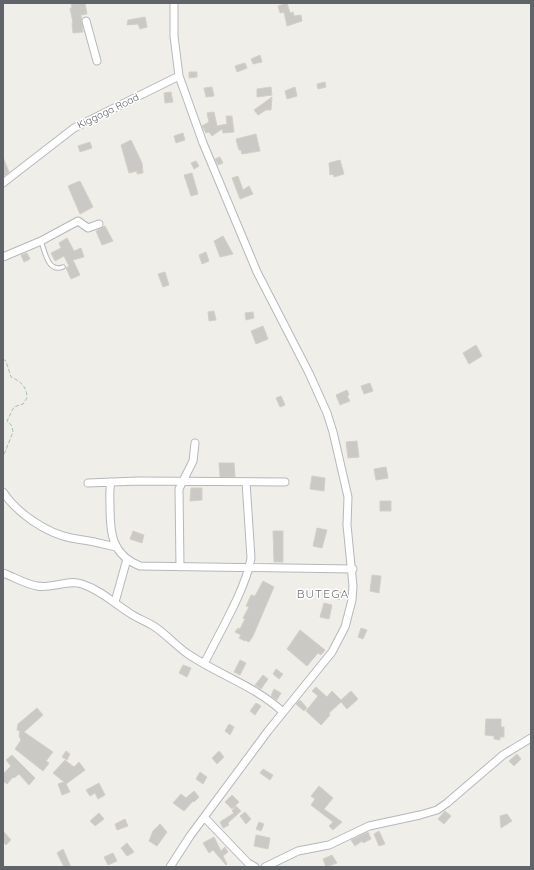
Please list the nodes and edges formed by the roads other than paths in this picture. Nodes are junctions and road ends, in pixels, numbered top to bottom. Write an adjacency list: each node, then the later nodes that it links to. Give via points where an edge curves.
1 (174, 3): 4 (street, via 174,36)
2 (86, 21): 3 (street)
3 (97, 61)
4 (179, 76): 5 (street, Kiggaga Road, via 74,128); 21 (street, via 203,143 257,272 327,413 347,486 347,525)
5 (3, 183)
6 (99, 224): 7 (street, via 88,228 78,221)
7 (41, 241): 8 (street); 9 (lane, via 53,268)
8 (3, 257)
9 (63, 267)
10 (195, 443): 11 (street, via 193,461)
11 (183, 481): 12 (street); 13 (street); 19 (street, via 179,489)
12 (111, 482): 15 (street); 17 (street, via 110,532)
13 (246, 482): 14 (street); 20 (street, via 251,558)
14 (285, 482)
15 (88, 484)
16 (3, 492): 17 (street, via 39,525 70,538)
17 (116, 547): 18 (street)
18 (127, 559): 19 (street, via 140,566); 23 (street)
19 (180, 567): 20 (street)
20 (249, 568): 21 (street); 24 (street)
21 (353, 570): 25 (street, via 352,600 341,638)
22 (3, 573): 23 (street, via 38,587 81,583)
23 (115, 602): 24 (street, via 154,626 186,653)
24 (204, 664): 25 (street, via 249,687)
25 (283, 712): 27 (street)
26 (531, 738): 30 (street, via 503,755 436,810 369,826 329,845 298,851)
27 (204, 817): 28 (street); 29 (street, via 248,864)
28 (170, 867)
29 (255, 867)
30 (265, 867)

